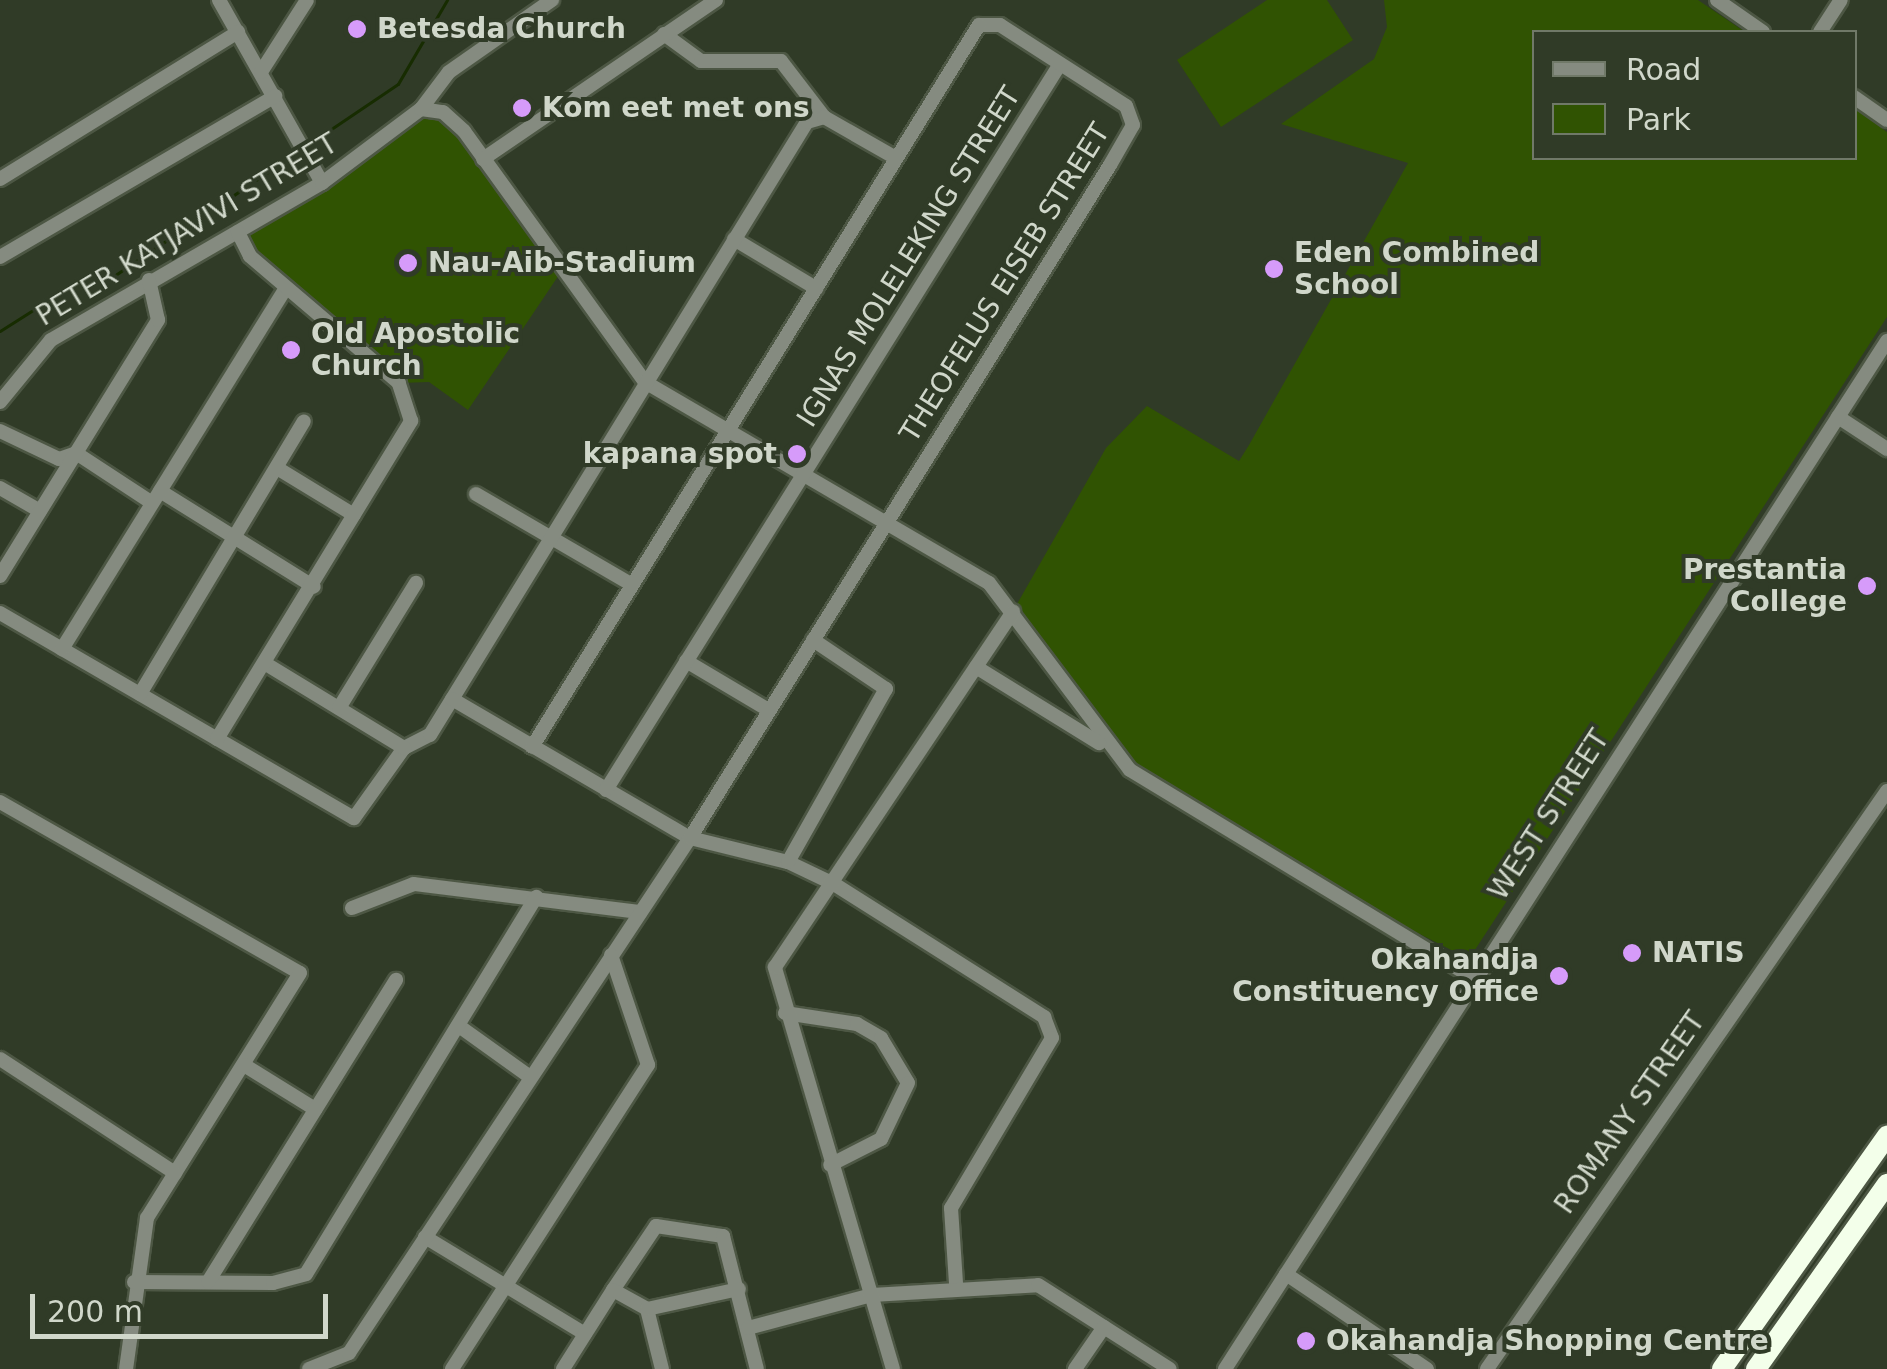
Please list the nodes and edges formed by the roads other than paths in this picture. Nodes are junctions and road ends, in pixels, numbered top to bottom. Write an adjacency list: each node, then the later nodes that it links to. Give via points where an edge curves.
1 (219, 0): 9 (street)
2 (307, 0): 12 (street)
3 (552, 0): 15 (street, PETER KATJAVIVI STREET, via 449,72)
4 (716, 0): 10 (street)
5 (1717, 0): 7 (street)
6 (1841, 0): 8 (street)
7 (1760, 30)
8 (1821, 30)
9 (238, 32): 12 (street); 20 (street)
10 (664, 34): 16 (street, via 701,61 781,61); 19 (street)
11 (1060, 64): 18 (street, THEOFELUS EISEB STREET, via 1000,25 979,25); 38 (street, IGNAS MOLELEKING STREET); 44 (street, THEOFELUS EISEB STREET, via 1126,106 1133,125)
12 (260, 72): 13 (street)
13 (274, 96): 21 (street); 24 (street)
14 (1857, 99): 17 (street)
15 (421, 109): 19 (street, via 443,112); 21 (street, PETER KATJAVIVI STREET)
16 (824, 116): 18 (street); 23 (street, via 808,122)
17 (1887, 120)
18 (896, 158): 27 (street, THEOFELUS EISEB STREET)
19 (484, 159): 29 (street)
20 (0, 179)
21 (322, 182): 22 (street, PETER KATJAVIVI STREET)
22 (238, 232): 25 (street, PETER KATJAVIVI STREET); 26 (street)
23 (734, 240): 27 (street); 29 (street)
24 (0, 257)
25 (148, 280): 30 (street, PETER KATJAVIVI STREET, via 32,354); 36 (street, via 158,320)
26 (286, 288): 41 (street); 43 (street, via 408,401 410,421)
27 (816, 288): 33 (street, THEOFELUS EISEB STREET)
28 (1887, 341): 31 (street, WEST STREET)
29 (645, 382): 33 (street); 46 (street)
30 (0, 402)
31 (1838, 416): 35 (street); 76 (street, WEST STREET)
32 (304, 422): 37 (street)
33 (723, 428): 38 (street); 49 (street, THEOFELUS EISEB STREET)
34 (0, 431): 36 (street, via 58,459)
35 (1887, 449)
36 (76, 453): 41 (street); 42 (street)
37 (277, 468): 43 (street); 45 (street)
38 (800, 477): 44 (street); 55 (street, IGNAS MOLELEKING STREET)
39 (0, 488): 42 (street)
40 (476, 494): 46 (street)
41 (156, 497): 45 (street); 54 (street)
42 (40, 511): 47 (street)
43 (354, 515): 50 (street)
44 (883, 528): 51 (street, via 969,569); 53 (street)
45 (236, 538): 50 (street); 58 (street)
46 (552, 542): 49 (street); 59 (street)
47 (0, 576)
48 (416, 583): 60 (street)
49 (628, 583): 63 (street, THEOFELUS EISEB STREET)
50 (314, 587): 56 (street)
51 (1012, 611): 57 (street); 65 (street)
52 (0, 613): 54 (street)
53 (813, 640): 61 (street); 70 (street, via 886,689)
54 (62, 648): 58 (street)
55 (686, 661): 61 (street); 66 (street, IGNAS MOLELEKING STREET)
56 (266, 664): 60 (street); 62 (street)
57 (976, 667): 65 (street); 71 (street)
58 (140, 694): 62 (street)
59 (452, 699): 63 (street); 64 (street, via 430,734)
60 (339, 708): 64 (street)
61 (767, 709): 69 (street)
62 (217, 740): 64 (street, via 354,818)
63 (532, 746): 66 (street)
64 (404, 748)
65 (1108, 748): 76 (street, via 1193,812)
66 (606, 790): 69 (street)
67 (1887, 791): 112 (street, ROMANY STREET)
68 (0, 802): 81 (street, via 300,974)
69 (690, 838): 70 (street); 74 (street)
70 (788, 862): 71 (street)
71 (834, 884): 78 (street, via 775,967); 92 (street, via 1051,1026 1040,1060 958,1187)
72 (536, 897): 73 (street, via 414,884); 74 (street); 79 (street)
73 (352, 908)
74 (640, 912): 75 (street)
75 (611, 955): 82 (street); 93 (street, via 648,1065)
76 (1472, 978): 89 (street, WEST STREET)
77 (396, 980): 83 (street)
78 (785, 1013): 85 (street); 85 (street, via 856,1024 881,1038 908,1083 880,1140)
79 (463, 1029): 82 (street); 91 (street, via 306,1274)
80 (0, 1059): 86 (street)
81 (244, 1065): 83 (street); 86 (street)
82 (530, 1077): 88 (street)
83 (315, 1109): 91 (street)
84 (1887, 1136): 113 (highway)
85 (830, 1165): 96 (street)
86 (174, 1173): 90 (street, via 147,1218)
87 (1887, 1184): 114 (highway)
88 (425, 1237): 93 (street); 102 (street, via 349,1353)
89 (1286, 1274): 110 (street, WEST STREET); 111 (street)
90 (134, 1282): 91 (street); 101 (street)
91 (208, 1282)
92 (956, 1284): 96 (street); 98 (street, via 1038,1285)
93 (506, 1289): 100 (street); 103 (street)
94 (739, 1289): 95 (street, via 723,1236 656,1226); 97 (street); 99 (street)
95 (613, 1290): 97 (street); 100 (street)
96 (872, 1295): 99 (street); 107 (street)
97 (647, 1309): 105 (street)
98 (1104, 1327): 108 (street); 109 (street)
99 (748, 1328): 106 (street)
100 (585, 1334): 104 (street)
101 (126, 1369)
102 (309, 1369)
103 (452, 1369)
104 (563, 1369)
105 (662, 1369)
106 (757, 1369)
107 (893, 1369)
108 (1075, 1369)
109 (1170, 1369)
110 (1225, 1369)
111 (1428, 1369)
112 (1487, 1369)
113 (1722, 1369)
114 (1756, 1369)

